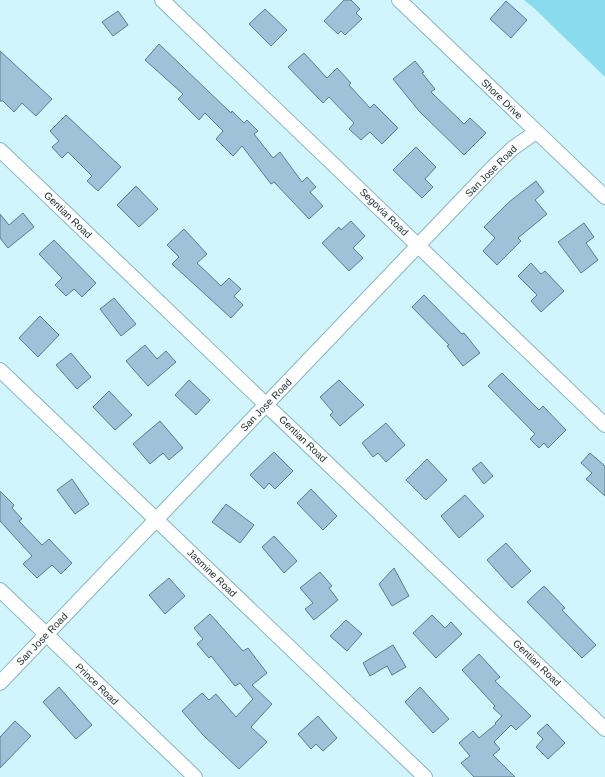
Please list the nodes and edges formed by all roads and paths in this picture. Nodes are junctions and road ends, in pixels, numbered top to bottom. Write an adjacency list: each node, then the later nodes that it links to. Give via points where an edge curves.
1 (162, 0): 6 (street, Segovia Road)
2 (399, 0): 3 (street, Shore Drive)
3 (536, 132): 5 (street, Shore Drive); 6 (street, San Jose Road, via 513,148 494,166)
4 (0, 150): 8 (street, Gentian Road)
5 (605, 198)
6 (419, 245): 8 (street, San Jose Road); 9 (street, Segovia Road)
7 (0, 370): 10 (street, Jasmine Road)
8 (267, 404): 10 (street, San Jose Road); 14 (street, Gentian Road)
9 (605, 425)
10 (156, 519): 12 (street, San Jose Road); 16 (street, Jasmine Road)
11 (0, 590): 12 (street, Prince Road)
12 (46, 635): 13 (street, San Jose Road); 15 (street, Prince Road)
13 (0, 683)
14 (605, 729)
15 (194, 777)
16 (424, 777)

